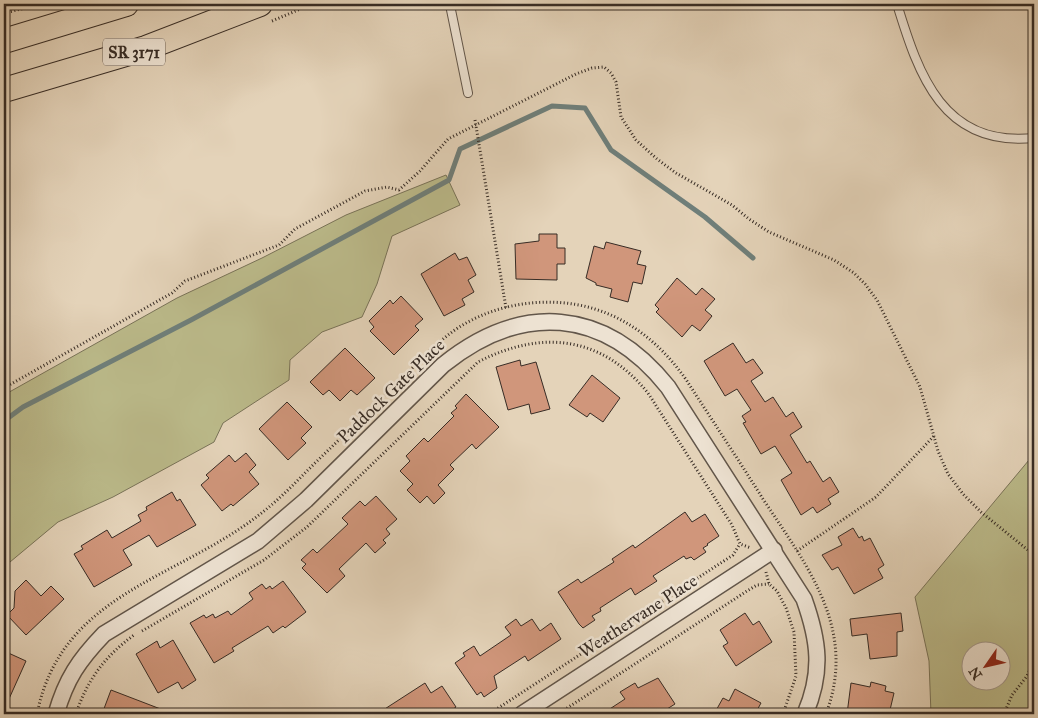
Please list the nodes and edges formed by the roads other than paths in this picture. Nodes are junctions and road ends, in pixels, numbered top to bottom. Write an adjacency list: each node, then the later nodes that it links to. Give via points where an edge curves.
1 (126, 4): 5 (main road, SR 3171)
2 (260, 4): 6 (main road, SR 3171, via 146,48)
3 (451, 4): 7 (lane)
4 (897, 4): 8 (lane, via 924,81 944,108 970,130 997,137)
5 (4, 41)
6 (4, 90)
7 (468, 93)
8 (1034, 138)
9 (774, 550): 10 (street, Paddock Gate Place, via 668,386 629,346 588,328 540,321 512,326 486,336 443,365 306,500 258,541 104,634 72,672); 11 (street, Weathervane Place); 12 (street, Paddock Gate Place, via 804,599 814,628 818,676)
10 (56, 714)
11 (522, 714)
12 (805, 714)

